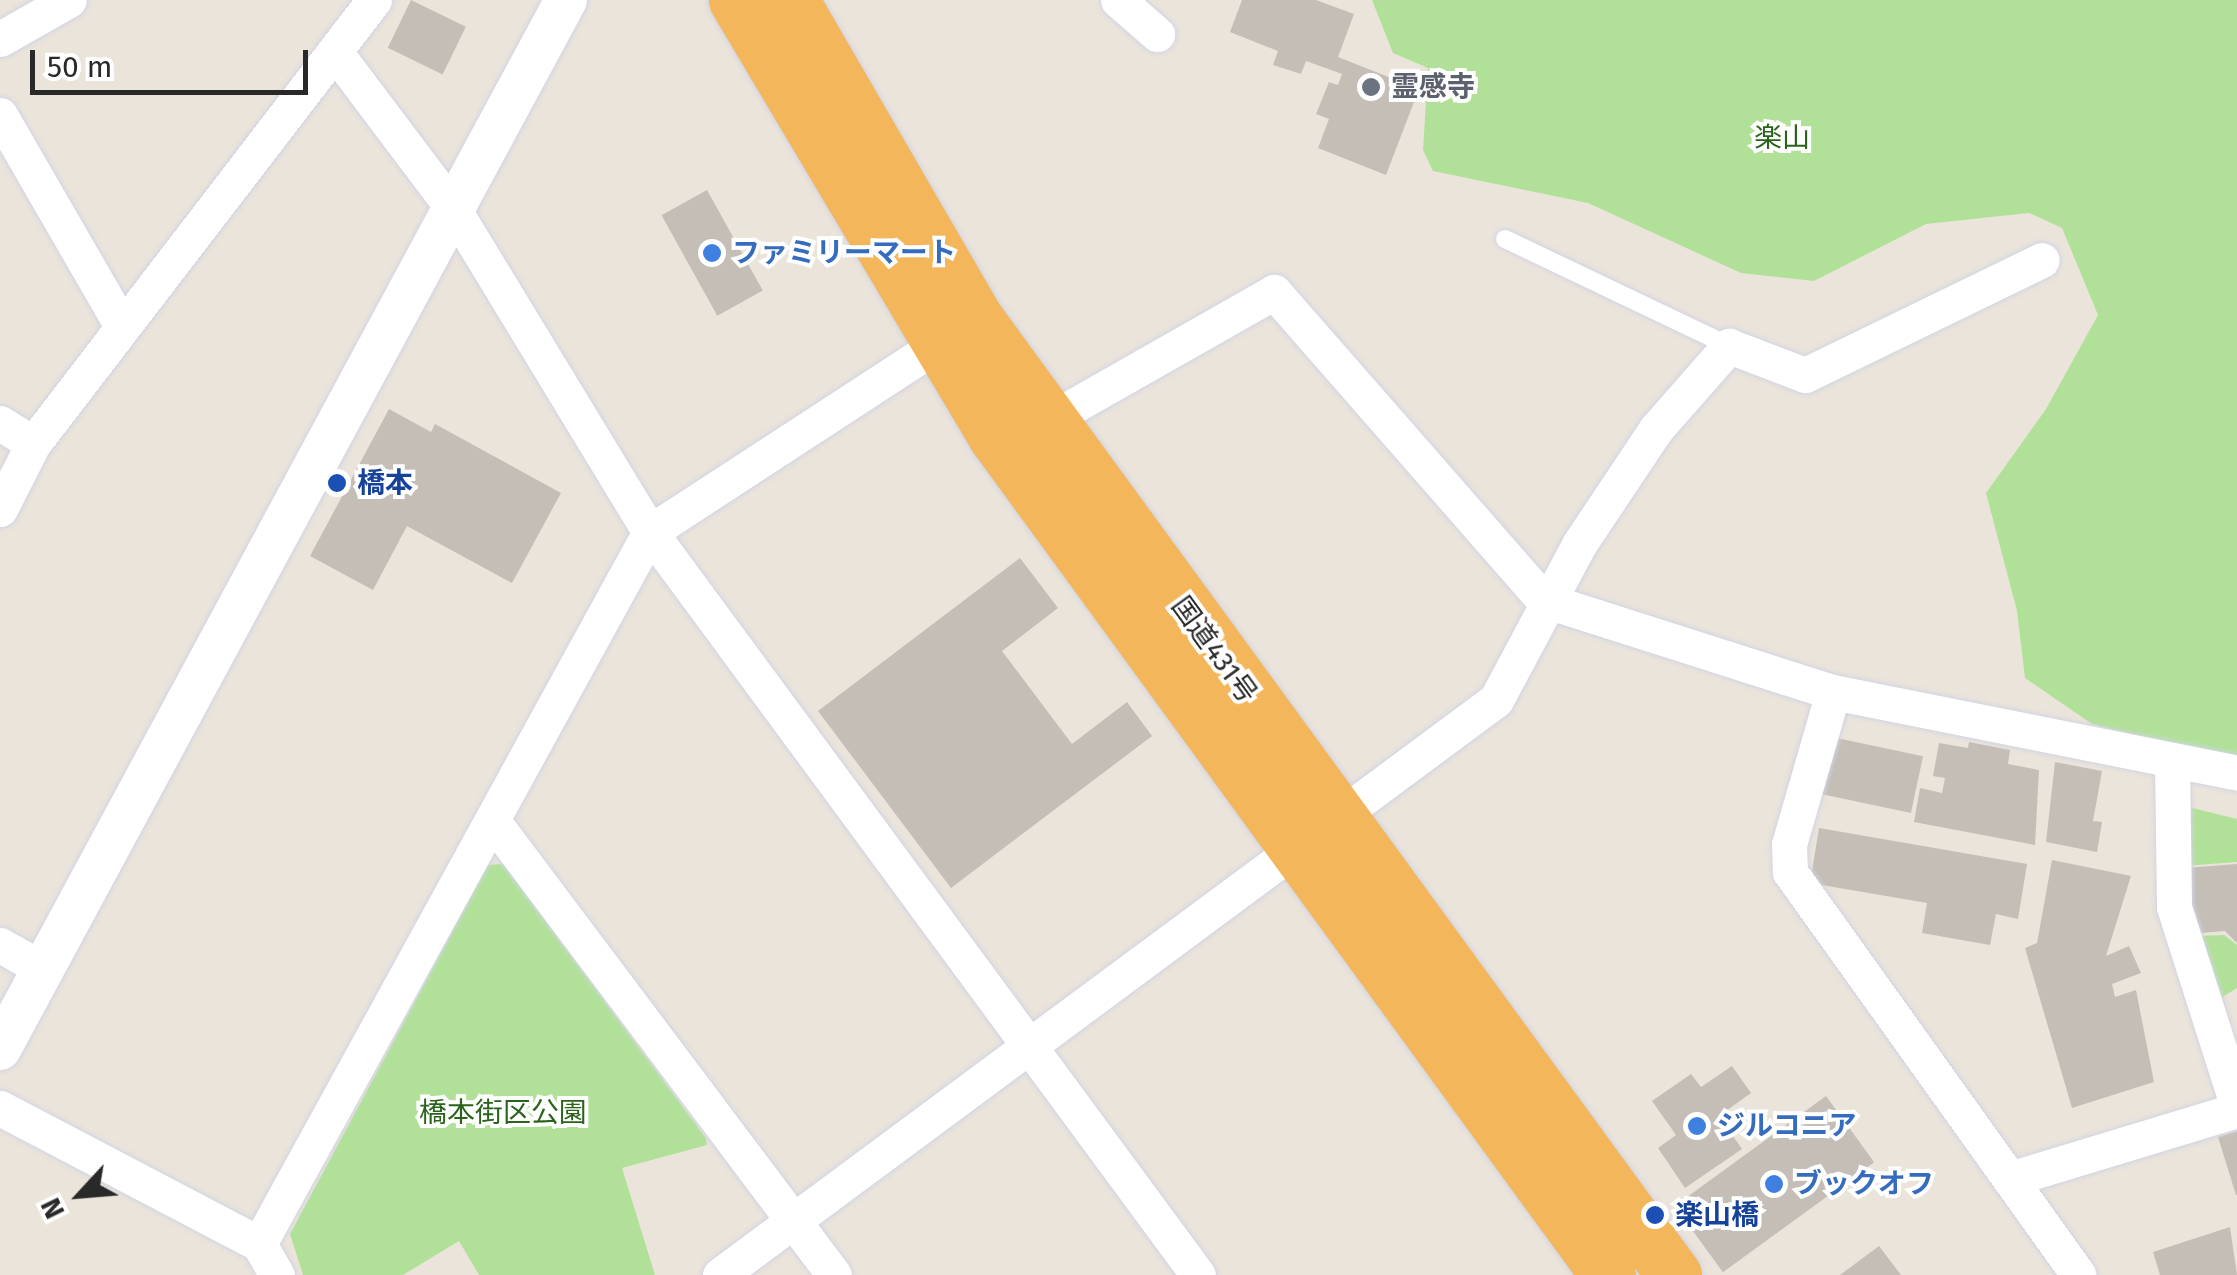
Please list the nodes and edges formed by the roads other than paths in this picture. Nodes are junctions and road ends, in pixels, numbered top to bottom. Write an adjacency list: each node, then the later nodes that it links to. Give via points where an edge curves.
1 (69, 0): 8 (street)
2 (374, 0): 9 (street)
3 (566, 0): 11 (street)
4 (736, 0): 15 (highway, 国道431号)
5 (791, 0): 17 (highway, 国道431号, via 925,235)
6 (1118, 0): 7 (street)
7 (1157, 34)
8 (0, 38)
9 (335, 52): 11 (street); 14 (street)
10 (0, 115): 14 (street)
11 (454, 210): 21 (street); 29 (street)
12 (1505, 239): 16 (lane)
13 (2042, 260): 16 (street, via 1805,375)
14 (122, 326): 19 (street)
15 (935, 346): 21 (street); 27 (highway, 国道431号)
16 (1728, 346): 22 (street, via 1656,429)
17 (1047, 421): 22 (street, via 1274,292); 27 (highway, 国道431号)
18 (0, 423): 19 (street)
19 (33, 444): 20 (street)
20 (0, 508)
21 (650, 532): 26 (street); 31 (street)
22 (1544, 600): 23 (street); 27 (street, via 1496,700)
23 (1833, 692): 24 (street); 34 (street, via 1789,844 1790,872)
24 (2172, 761): 25 (street); 32 (street, via 2174,908)
25 (2237, 773)
26 (495, 824): 35 (street); 36 (street)
27 (1316, 832): 31 (street); 41 (highway, 国道431号); 42 (highway, 国道431号)
28 (0, 945): 29 (street)
29 (43, 969): 30 (street)
30 (0, 1049)
31 (1030, 1049): 35 (street); 40 (street)
32 (2237, 1107): 34 (street)
33 (0, 1108): 36 (street)
34 (2010, 1179): 43 (street)
35 (794, 1221): 38 (street); 39 (street)
36 (258, 1244): 37 (street)
37 (276, 1275)
38 (720, 1275)
39 (834, 1275)
40 (1198, 1275)
41 (1608, 1275)
42 (1674, 1275)
43 (2078, 1275)

